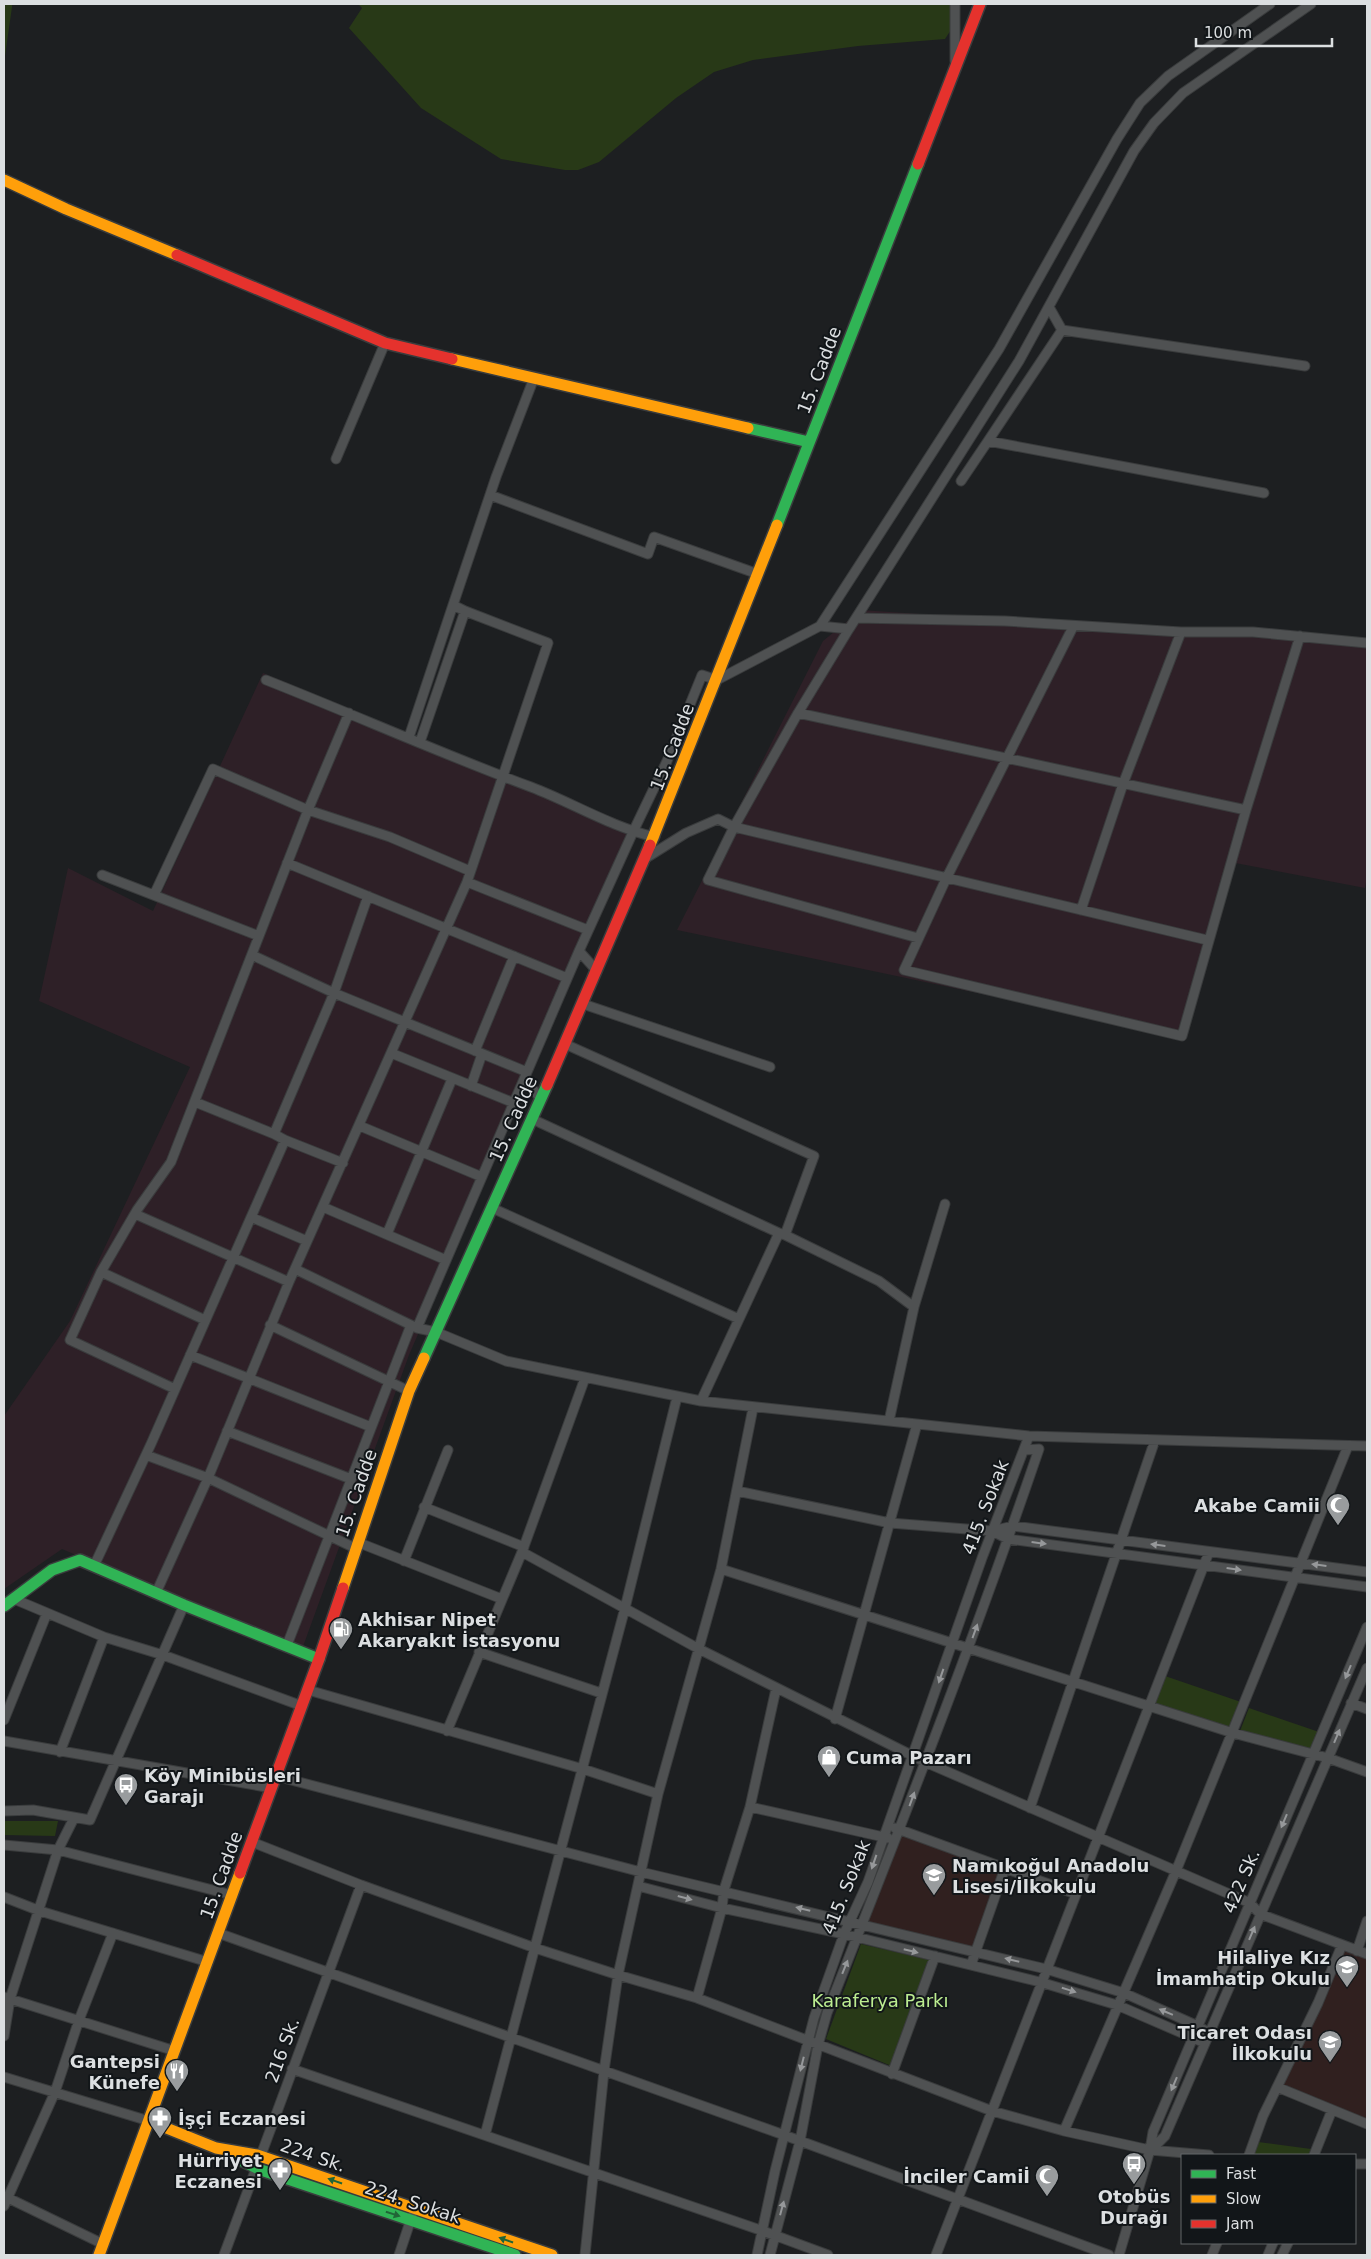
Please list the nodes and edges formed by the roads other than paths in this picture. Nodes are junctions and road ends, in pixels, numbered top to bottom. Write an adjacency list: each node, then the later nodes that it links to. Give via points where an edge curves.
1 (955, 4): 5 (street)
2 (980, 4): 5 (main road, 15. Cadde)
3 (1270, 4): 22 (street, via 1168,76 1140,103 998,349)
4 (1311, 4): 7 (street, via 1183,93 1154,123 1134,151)
5 (955, 66): 13 (main road, 15. Cadde)
6 (4, 180): 9 (main road)
7 (1049, 307): 8 (street); 21 (street, via 1019,362)
8 (1062, 330): 10 (street); 12 (street)
9 (386, 343): 11 (main road); 14 (street)
10 (1305, 366)
11 (534, 378): 13 (main road); 17 (street)
12 (988, 441): 15 (street); 16 (street)
13 (809, 442): 18 (main road, 15. Cadde)
14 (336, 459)
15 (961, 481)
16 (1264, 493)
17 (490, 495): 18 (street, via 648,554 654,537); 19 (street)
18 (758, 574): 29 (main road, 15. Cadde)
19 (453, 605): 20 (street); 32 (street)
20 (465, 611): 33 (street); 35 (street, via 548,643)
21 (856, 618): 23 (street, via 1005,621); 24 (street)
22 (820, 626): 24 (street); 29 (street)
23 (1073, 627): 25 (street); 34 (street)
24 (849, 629): 30 (street)
25 (1181, 632): 26 (street); 36 (street)
26 (1300, 636): 27 (street); 38 (street)
27 (1367, 643)
28 (266, 680): 31 (street)
29 (717, 680): 40 (street, via 702,675 667,761); 41 (main road, 15. Cadde)
30 (798, 712): 34 (street); 39 (street)
31 (349, 713): 32 (street); 37 (street)
32 (409, 737): 33 (street)
33 (420, 742): 35 (street)
34 (1008, 759): 36 (street); 46 (street)
35 (502, 778): 40 (street); 44 (street)
36 (1123, 784): 38 (street); 50 (street)
37 (308, 810): 43 (street); 44 (street, via 390,837); 48 (street, via 212,769)
38 (1246, 810): 55 (street)
39 (734, 827): 42 (street, via 718,819); 46 (street); 54 (street, via 708,880)
40 (633, 832): 41 (street); 52 (street)
41 (655, 837): 42 (main road, 15. Cadde)
42 (646, 858): 59 (main road, 15. Cadde)
43 (287, 863): 49 (street); 53 (street)
44 (470, 871): 47 (street)
45 (102, 875): 48 (street)
46 (946, 879): 50 (street); 54 (street)
47 (467, 882): 51 (street); 52 (street)
48 (154, 895): 53 (street)
49 (368, 896): 51 (street); 61 (street)
50 (1081, 910): 55 (street)
51 (446, 929): 58 (street); 63 (street)
52 (588, 930): 56 (street)
53 (259, 936): 57 (street)
54 (918, 938): 55 (street, via 904,970 1182,1036)
55 (1207, 940)
56 (579, 951): 59 (street); 60 (street)
57 (252, 955): 61 (street); 72 (street)
58 (514, 956): 60 (street); 65 (street)
59 (597, 971): 62 (main road, 15. Cadde)
60 (567, 978): 68 (street)
61 (334, 993): 63 (street); 76 (street)
62 (583, 1004): 64 (main road, 15. Cadde); 67 (street)
63 (405, 1022): 65 (street); 66 (street)
64 (566, 1044): 71 (main road, 15. Cadde); 87 (street, via 814,1156)
65 (479, 1052): 68 (street); 70 (street)
66 (391, 1054): 69 (street); 75 (street)
67 (770, 1067)
68 (526, 1075): 71 (street); 73 (street)
69 (452, 1079): 70 (street); 78 (street)
70 (471, 1086): 73 (street)
71 (541, 1099): 74 (main road, 15. Cadde)
72 (195, 1102): 76 (street); 84 (street, via 171,1162)
73 (514, 1102): 80 (street)
74 (532, 1119): 83 (main road, 15. Cadde); 87 (street)
75 (360, 1126): 78 (street); 79 (street)
76 (274, 1134): 77 (street)
77 (285, 1140): 79 (street); 85 (street)
78 (421, 1152): 80 (street); 86 (street)
79 (344, 1163): 82 (street)
80 (482, 1177): 90 (street)
81 (945, 1204): 94 (street)
82 (323, 1207): 86 (street); 88 (street)
83 (492, 1208): 95 (street); 99 (main road, 15. Cadde)
84 (135, 1214): 89 (street); 92 (street)
85 (251, 1217): 88 (street); 89 (street)
86 (387, 1234): 90 (street)
87 (782, 1234): 94 (street, via 879,1281); 95 (street)
88 (307, 1241): 91 (street)
89 (233, 1258): 93 (street); 96 (street)
90 (446, 1260): 98 (street)
91 (294, 1269): 93 (street); 98 (street)
92 (101, 1272): 96 (street); 104 (street, via 70,1340)
93 (289, 1282): 97 (street)
94 (914, 1306): 109 (street)
95 (739, 1319): 107 (street)
96 (205, 1320): 100 (street)
97 (270, 1325): 101 (street); 103 (street)
98 (414, 1326): 99 (street); 103 (street)
99 (436, 1332): 102 (street, via 506,1361); 105 (main road, 15. Cadde)
100 (190, 1355): 101 (street); 104 (street)
101 (248, 1378): 111 (street); 112 (street)
102 (586, 1378): 106 (street); 131 (street)
103 (389, 1380): 105 (street); 111 (street)
104 (175, 1389): 119 (street)
105 (409, 1391): 130 (main road, 15. Cadde)
106 (677, 1397): 107 (street); 147 (street)
107 (701, 1401): 108 (street)
108 (753, 1408): 109 (street); 122 (street)
109 (889, 1421): 110 (street)
110 (916, 1424): 113 (street); 124 (street)
111 (371, 1427): 121 (street)
112 (227, 1431): 120 (street); 121 (street)
113 (1029, 1436): 114 (street); 118 (street)
114 (1155, 1440): 115 (street); 129 (street)
115 (1348, 1446): 116 (street); 135 (street)
116 (1367, 1446)
117 (448, 1450): 123 (street)
118 (1025, 1450): 125 (street, 415. Sokak, via 1039,1449); 126 (street, 415. Sokak)
119 (146, 1455): 120 (street); 137 (street)
120 (208, 1478): 127 (street); 142 (street)
121 (351, 1479): 127 (street)
122 (737, 1491): 124 (street); 138 (street)
123 (424, 1507): 131 (street); 134 (street)
124 (890, 1523): 126 (street); 149 (street)
125 (1012, 1526): 126 (street); 128 (street, 415. Sokak); 129 (street)
126 (992, 1531): 128 (street); 152 (street, 415. Sokak)
127 (329, 1537): 130 (street); 153 (street)
128 (1008, 1539): 133 (street, one-way to 133); 154 (street, 415. Sokak, one-way to 128)
129 (1121, 1541): 132 (street, one-way to 129); 133 (street)
130 (356, 1545): 134 (street); 158 (main road, 15. Cadde)
131 (523, 1550): 144 (street); 147 (street)
132 (1209, 1552): 135 (street); 136 (street)
133 (1117, 1553): 136 (street); 160 (street)
134 (404, 1561): 144 (street)
135 (1301, 1563): 139 (street, one-way to 135); 140 (street)
136 (1204, 1565): 140 (street, one-way to 140); 165 (street)
137 (94, 1566): 142 (main road); 143 (main road, via 80,1560 52,1570)
138 (722, 1570): 149 (street); 155 (street)
139 (1367, 1572)
140 (1295, 1577): 141 (street); 171 (street)
141 (1367, 1587)
142 (156, 1593): 145 (main road)
143 (14, 1599): 146 (main road); 148 (street)
144 (502, 1599): 156 (street)
145 (184, 1605): 153 (main road); 157 (street)
146 (4, 1606)
147 (625, 1608): 155 (street); 163 (street)
148 (47, 1613): 151 (street); 169 (street)
149 (864, 1614): 152 (street); 168 (street)
150 (1367, 1627): 175 (street, 422 Sk., one-way to 175)
151 (104, 1637): 157 (street); 173 (street)
152 (953, 1642): 154 (street); 174 (street, 415. Sokak, one-way to 174)
153 (287, 1645): 158 (main road)
154 (969, 1647): 160 (street); 178 (street, 415. Sokak)
155 (699, 1649): 161 (street); 183 (street)
156 (479, 1652): 163 (street); 170 (street)
157 (163, 1655): 166 (street); 177 (street)
158 (319, 1659): 162 (main road, 15. Cadde)
159 (1367, 1668): 164 (street, 422 Sk.)
160 (1072, 1680): 165 (street); 185 (street)
161 (776, 1688): 168 (street); 184 (street)
162 (308, 1690): 166 (main road, 15. Cadde); 170 (street)
163 (601, 1693): 179 (street)
164 (1351, 1703): 167 (street); 176 (street, 422 Sk., one-way to 164)
165 (1150, 1705): 171 (street); 191 (street)
166 (302, 1706): 181 (main road, 15. Cadde)
167 (1367, 1709)
168 (835, 1719): 174 (street)
169 (4, 1720)
170 (447, 1731): 179 (street)
171 (1233, 1733): 175 (street); 198 (street)
172 (4, 1741): 173 (street)
173 (60, 1752): 177 (street)
174 (913, 1756): 178 (street); 188 (street, 415. Sokak)
175 (1312, 1756): 176 (street); 206 (street, 422 Sk., one-way to 206)
176 (1328, 1758): 180 (street); 209 (street, 422 Sk.)
177 (116, 1761): 182 (street); 187 (street, via 90,1820)
178 (925, 1762): 185 (street); 189 (street, 415. Sokak, one-way to 178)
179 (583, 1769): 183 (street); 196 (street)
180 (1367, 1772)
181 (276, 1776): 182 (main road, 15. Cadde); 196 (street)
182 (272, 1788): 193 (main road, 15. Cadde)
183 (658, 1794): 199 (street)
184 (750, 1807): 190 (street); 202 (street)
185 (1030, 1808): 191 (street)
186 (4, 1811): 187 (street, via 33,1810)
187 (74, 1818): 195 (street)
188 (887, 1825): 189 (street); 190 (street, 415. Sokak)
189 (900, 1829): 192 (street, 415. Sokak); 197 (street)
190 (883, 1837): 192 (street); 211 (street, 415. Sokak, one-way to 211)
191 (1098, 1837): 198 (street); 203 (street)
192 (896, 1840): 212 (street, 415. Sokak)
193 (252, 1842): 200 (street); 204 (main road, 15. Cadde)
194 (4, 1845): 195 (street)
195 (58, 1850): 204 (street); 208 (street)
196 (561, 1850): 199 (street); 218 (street)
197 (1005, 1868): 203 (street); 219 (street)
198 (1176, 1871): 206 (street); 229 (street)
199 (641, 1872): 201 (street); 202 (street)
200 (361, 1885): 218 (street); 226 (street, 216 Sk.)
201 (638, 1886): 207 (street, one-way to 207); 227 (street)
202 (724, 1890): 207 (street); 211 (street, one-way to 202)
203 (1076, 1894): 225 (street)
204 (232, 1895): 214 (main road, 15. Cadde)
205 (4, 1897): 208 (street)
206 (1250, 1903): 209 (street); 234 (street, 422 Sk.)
207 (722, 1908): 215 (street); 231 (street)
208 (40, 1911): 213 (street); 230 (street)
209 (1260, 1914): 217 (street); 235 (street, 422 Sk., one-way to 209)
210 (1367, 1920): 220 (street)
211 (852, 1921): 212 (street); 215 (street, 415. Sokak)
212 (862, 1924): 216 (street, 415. Sokak); 219 (street)
213 (113, 1932): 223 (street); 233 (street)
214 (218, 1933): 223 (main road, 15. Cadde); 226 (street)
215 (844, 1934): 216 (street); 239 (street, 415. Sokak)
216 (857, 1937): 222 (street, one-way to 222); 241 (street, 415. Sokak, one-way to 216)
217 (1342, 1945): 220 (street); 247 (street, via 1318,2004)
218 (535, 1948): 227 (street); 238 (street)
219 (974, 1951): 224 (street); 225 (street, one-way to 219)
220 (1357, 1951): 221 (street)
221 (1367, 1954)
222 (935, 1956): 224 (street); 245 (street)
223 (208, 1962): 242 (main road, 15. Cadde)
224 (971, 1965): 228 (street)
225 (1046, 1969): 228 (street); 229 (street)
226 (328, 1972): 238 (street); 243 (street, 216 Sk.)
227 (618, 1975): 231 (street); 244 (street)
228 (1040, 1982): 232 (street, one-way to 232); 250 (street)
229 (1124, 1994): 232 (street); 234 (street, one-way to 229)
230 (7, 1998): 233 (street); 236 (street)
231 (697, 1998): 239 (street)
232 (1117, 2005): 237 (street); 253 (street)
233 (79, 2020): 242 (street); 248 (street)
234 (1198, 2026): 235 (street); 237 (street, 422 Sk.)
235 (1209, 2033): 240 (street, 422 Sk.)
236 (4, 2036)
237 (1193, 2037): 240 (street); 258 (street, 422 Sk., one-way to 258, via 1153,2132)
238 (512, 2038): 244 (street); 254 (street)
239 (808, 2041): 241 (street); 255 (street, 415. Sokak, one-way to 255)
240 (1205, 2043): 258 (street, 422 Sk., via 1165,2136)
241 (818, 2045): 245 (street); 256 (street, 415. Sokak)
242 (175, 2051): 251 (main road, 15. Cadde)
243 (292, 2069): 254 (street); 262 (street, 216 Sk.)
244 (604, 2071): 255 (street); 264 (street)
245 (892, 2074): 250 (street)
246 (4, 2077): 248 (street, 224 Sk.)
247 (1277, 2087): 249 (street); 260 (street)
248 (55, 2092): 251 (street, 224 Sk.); 266 (street)
249 (1332, 2110): 252 (street); 261 (street)
250 (992, 2111): 253 (street); 265 (street)
251 (149, 2121): 257 (main road, 224 Sk.); 270 (main road, 15. Cadde)
252 (1367, 2124)
253 (1064, 2131): 258 (street)
254 (485, 2135): 264 (street)
255 (784, 2136): 256 (street); 268 (street, 415. Sokak)
256 (800, 2141): 265 (street); 269 (street, 415. Sokak, one-way to 256)
257 (216, 2148): 262 (main road, 224 Sk.); 263 (main road, 224. Sokak)
258 (1150, 2150): 259 (street); 281 (street, 422 Sk.)
259 (1197, 2154)
260 (1248, 2154)
261 (1314, 2154)
262 (260, 2156): 263 (street, 216 Sk.); 267 (main road, 224 Sk., one-way to 262)
263 (256, 2167): 267 (main road, 224. Sokak, one-way to 267); 271 (street, 216 Sk.)
264 (594, 2172): 268 (street); 275 (street)
265 (957, 2199): 279 (street); 280 (street)
266 (5, 2200): 270 (street)
267 (412, 2214): 272 (street); 273 (main road, 224. Sokak); 274 (main road, 224 Sk., one-way to 267)
268 (763, 2231): 269 (street); 276 (street, 415. Sokak)
269 (775, 2235): 277 (street, 415. Sokak); 278 (street)
270 (101, 2250)
271 (224, 2255)
272 (399, 2255)
273 (515, 2255)
274 (552, 2255)
275 (585, 2255)
276 (757, 2255)
277 (770, 2255)
278 (828, 2255)
279 (936, 2255)
280 (1109, 2255)
281 (1119, 2255)

